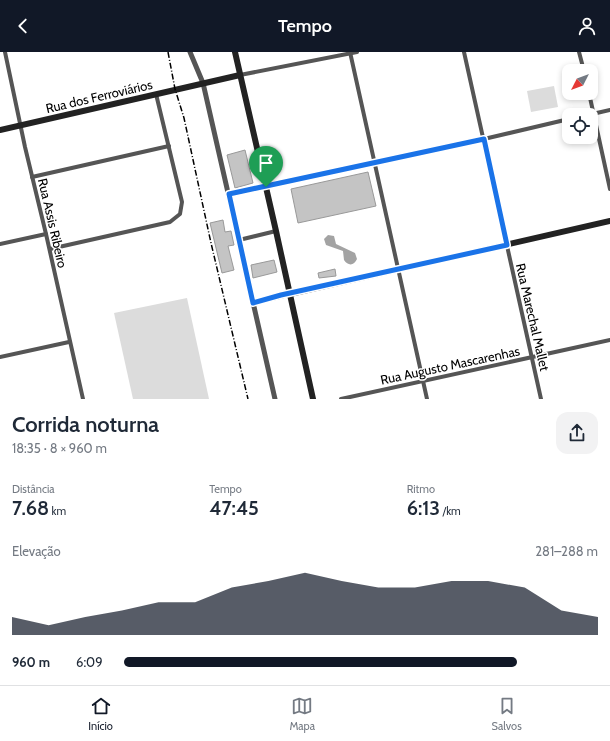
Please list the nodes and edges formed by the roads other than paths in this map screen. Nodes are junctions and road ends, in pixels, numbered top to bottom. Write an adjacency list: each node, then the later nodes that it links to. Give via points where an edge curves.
1 (5, 52): 15 (street, Rua Assis Ribeiro)
2 (190, 52): 10 (street)
3 (235, 52): 9 (main road)
4 (356, 52): 7 (street)
5 (464, 52): 18 (street, Rua Marechal Mallet)
6 (579, 52): 8 (street)
7 (350, 53): 9 (street); 20 (street)
8 (582, 64)
9 (240, 75): 10 (main road, Rua dos Ferroviários); 22 (main road)
10 (203, 83): 11 (main road, Rua dos Ferroviários); 24 (street)
11 (156, 94): 15 (main road, Rua dos Ferroviários); 19 (street)
12 (610, 110): 13 (street)
13 (598, 113)
14 (562, 121): 18 (street)
15 (21, 125): 16 (main road, Rua dos Ferroviários); 21 (street, Rua Assis Ribeiro)
16 (0, 130)
17 (598, 136): 23 (street)
18 (484, 139): 20 (street); 30 (street, Rua Marechal Mallet)
19 (169, 146): 21 (street); 31 (street, via 182,202 180,214 170,222)
20 (374, 163): 22 (street); 32 (street)
21 (32, 177): 27 (street, Rua Assis Ribeiro)
22 (266, 187): 24 (street); 26 (main road)
23 (610, 189)
24 (229, 194): 28 (street)
25 (610, 221): 30 (main road)
26 (276, 231): 28 (street); 33 (main road)
27 (46, 234): 29 (street); 31 (street, Rua Assis Ribeiro)
28 (239, 240): 34 (street)
29 (0, 244)
30 (507, 245): 32 (main road); 38 (street, Rua Marechal Mallet)
31 (50, 249): 36 (street, Rua Assis Ribeiro)
32 (398, 269): 33 (main road); 39 (street)
33 (290, 294): 34 (street); 42 (main road)
34 (253, 303): 41 (street)
35 (610, 340): 38 (street, Rua Augusto Mascarenhas)
36 (69, 342): 37 (street); 40 (street, Rua Assis Ribeiro)
37 (0, 357)
38 (532, 357): 39 (street, Rua Augusto Mascarenhas); 45 (street, Rua Marechal Mallet)
39 (423, 381): 43 (street, Rua Augusto Mascarenhas); 44 (street)
40 (83, 399)
41 (275, 399)
42 (313, 399)
43 (341, 399)
44 (427, 399)
45 (541, 399)

